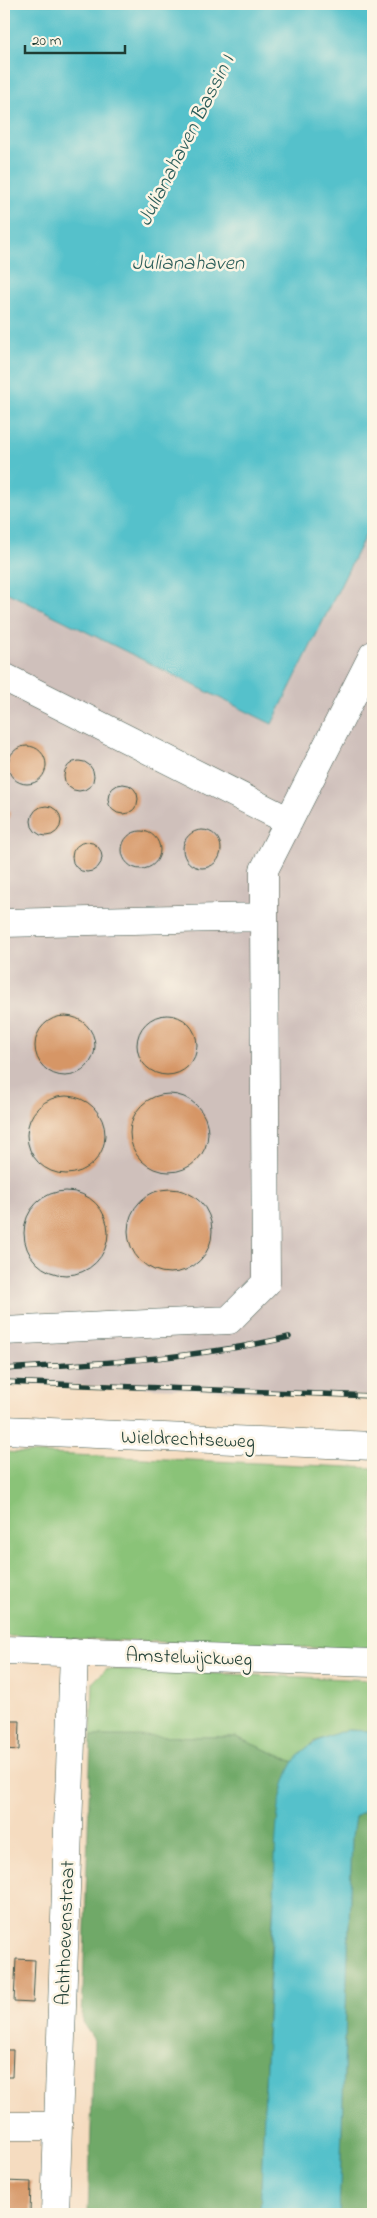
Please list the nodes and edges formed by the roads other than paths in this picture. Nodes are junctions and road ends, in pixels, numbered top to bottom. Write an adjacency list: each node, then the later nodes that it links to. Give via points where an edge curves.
1 (373, 655): 3 (street)
2 (4, 677): 3 (street)
3 (290, 821): 4 (street, via 264,870)
4 (264, 917): 5 (street); 6 (street, via 266,1283 229,1320)
5 (4, 923)
6 (4, 1331)
7 (4, 1430): 8 (street, Wieldrechtseweg)
8 (373, 1446)
9 (4, 1650): 10 (street, Amstelwijckweg)
10 (74, 1652): 11 (street, Amstelwijckweg); 13 (street, Achthoevenstraat)
11 (373, 1664)
12 (4, 2126): 13 (street)
13 (57, 2126): 14 (street, Achthoevenstraat)
14 (54, 2214)

